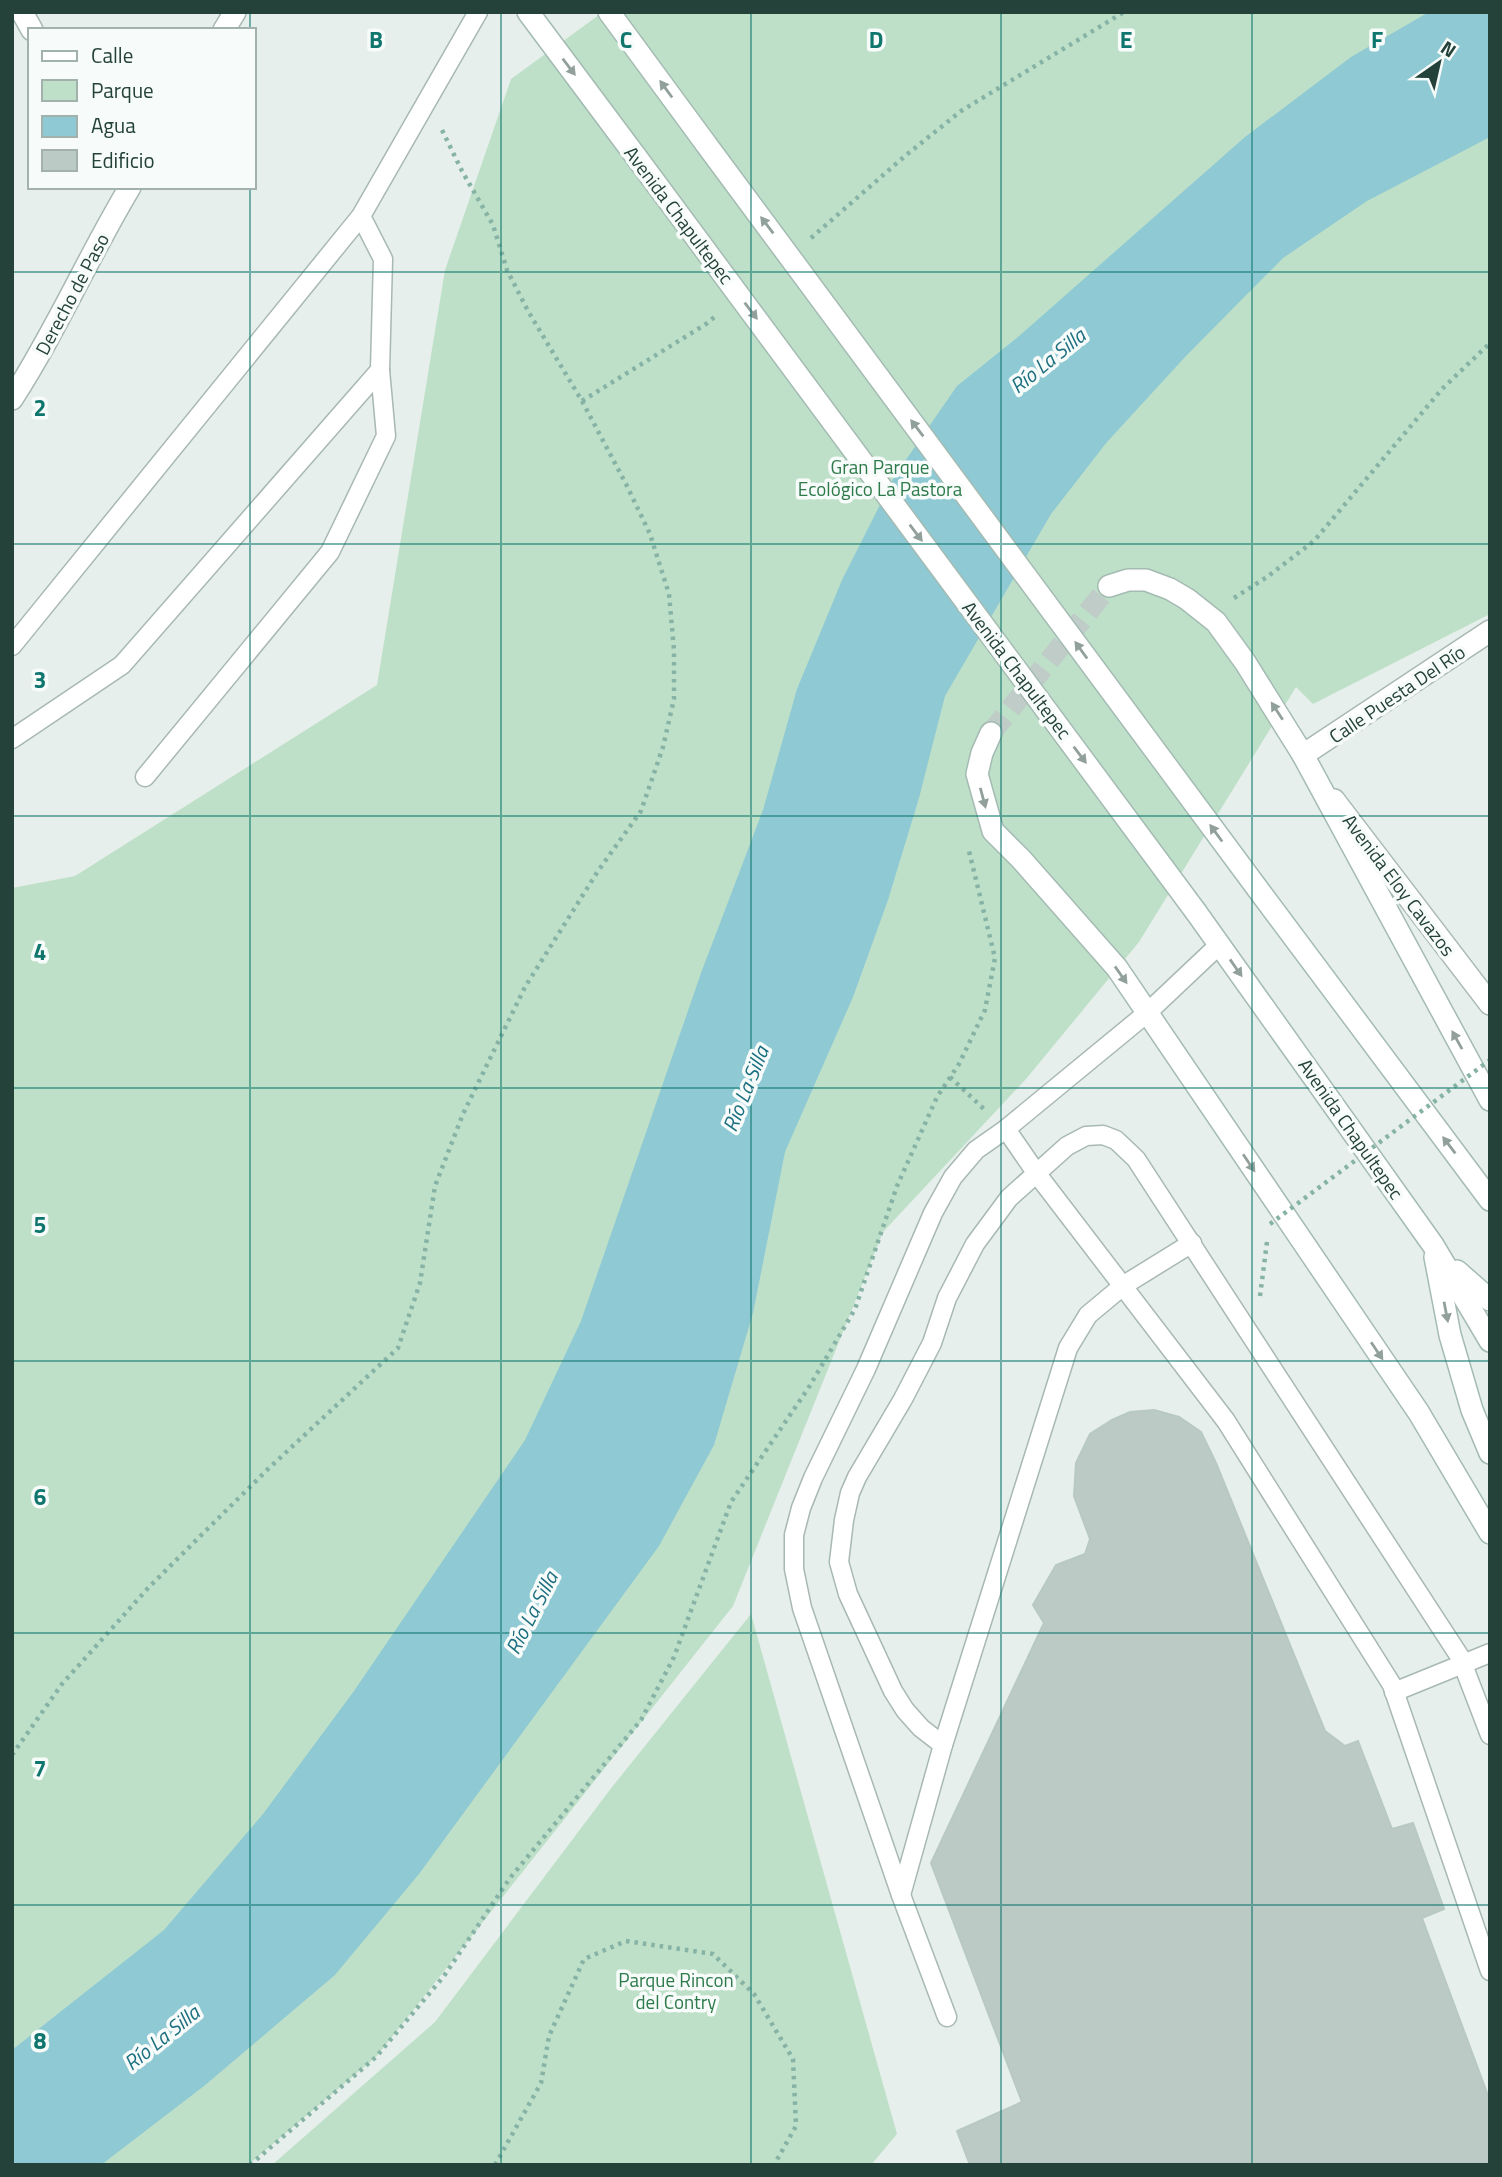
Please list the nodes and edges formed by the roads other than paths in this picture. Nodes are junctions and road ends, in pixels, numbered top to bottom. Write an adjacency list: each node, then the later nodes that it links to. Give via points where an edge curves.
1 (22, 12): 6 (main road)
2 (235, 12): 7 (main road)
3 (478, 12): 9 (lane)
4 (528, 12): 19 (main road, Avenida Chapultepec, one-way to 19, bridge)
5 (610, 12): 25 (main road, one-way to 5, bridge)
6 (31, 28)
7 (225, 28)
8 (123, 191): 11 (main road, Derecho de Paso, via 75,292)
9 (361, 216): 10 (lane, via 383,258); 14 (lane)
10 (380, 370): 16 (lane, via 122,665); 18 (lane, via 386,436 330,552)
11 (12, 399)
12 (1109, 586): 17 (main road, one-way to 12, via 1216,622 1179,594 1146,580)
13 (1490, 631): 17 (main road, Calle Puesta Del Río)
14 (12, 646)
15 (991, 733): 21 (main road, one-way to 21, via 977,774 993,831 1117,968)
16 (12, 739)
17 (1306, 760): 20 (main road, Avenida Eloy Cavazos); 22 (main road, one-way to 17)
18 (145, 777)
19 (1219, 945): 21 (lane); 27 (main road, Avenida Chapultepec, one-way to 27)
20 (1490, 1004)
21 (1147, 1013): 23 (lane); 32 (main road, one-way to 32, via 1419,1413)
22 (1490, 1100)
23 (1006, 1129): 24 (lane); 38 (lane, via 976,1150 953,1177 933,1213 813,1478 794,1535 794,1569 802,1608)
24 (1038, 1174): 26 (lane, via 1066,1146 1086,1136 1116,1140 1136,1159); 28 (lane); 37 (lane, via 1009,1198 975,1244 947,1298 932,1343 857,1477 844,1520 839,1562 848,1594 893,1691 921,1728)
25 (1490, 1200)
26 (1192, 1243): 28 (lane); 34 (lane)
27 (1437, 1251): 29 (main road); 30 (main road, Avenida Chapultepec); 31 (main road, one-way to 31, via 1450,1335)
28 (1124, 1285): 35 (lane, via 1226,1421); 37 (lane, via 1088,1315 1068,1348)
29 (1490, 1300)
30 (1490, 1340)
31 (1490, 1453)
32 (1490, 1533)
33 (1490, 1653): 34 (lane)
34 (1462, 1665): 35 (lane); 36 (lane)
35 (1394, 1692): 39 (lane)
36 (1490, 1735)
37 (943, 1745): 38 (lane)
38 (901, 1895): 40 (lane)
39 (1490, 1971)
40 (947, 2017)

